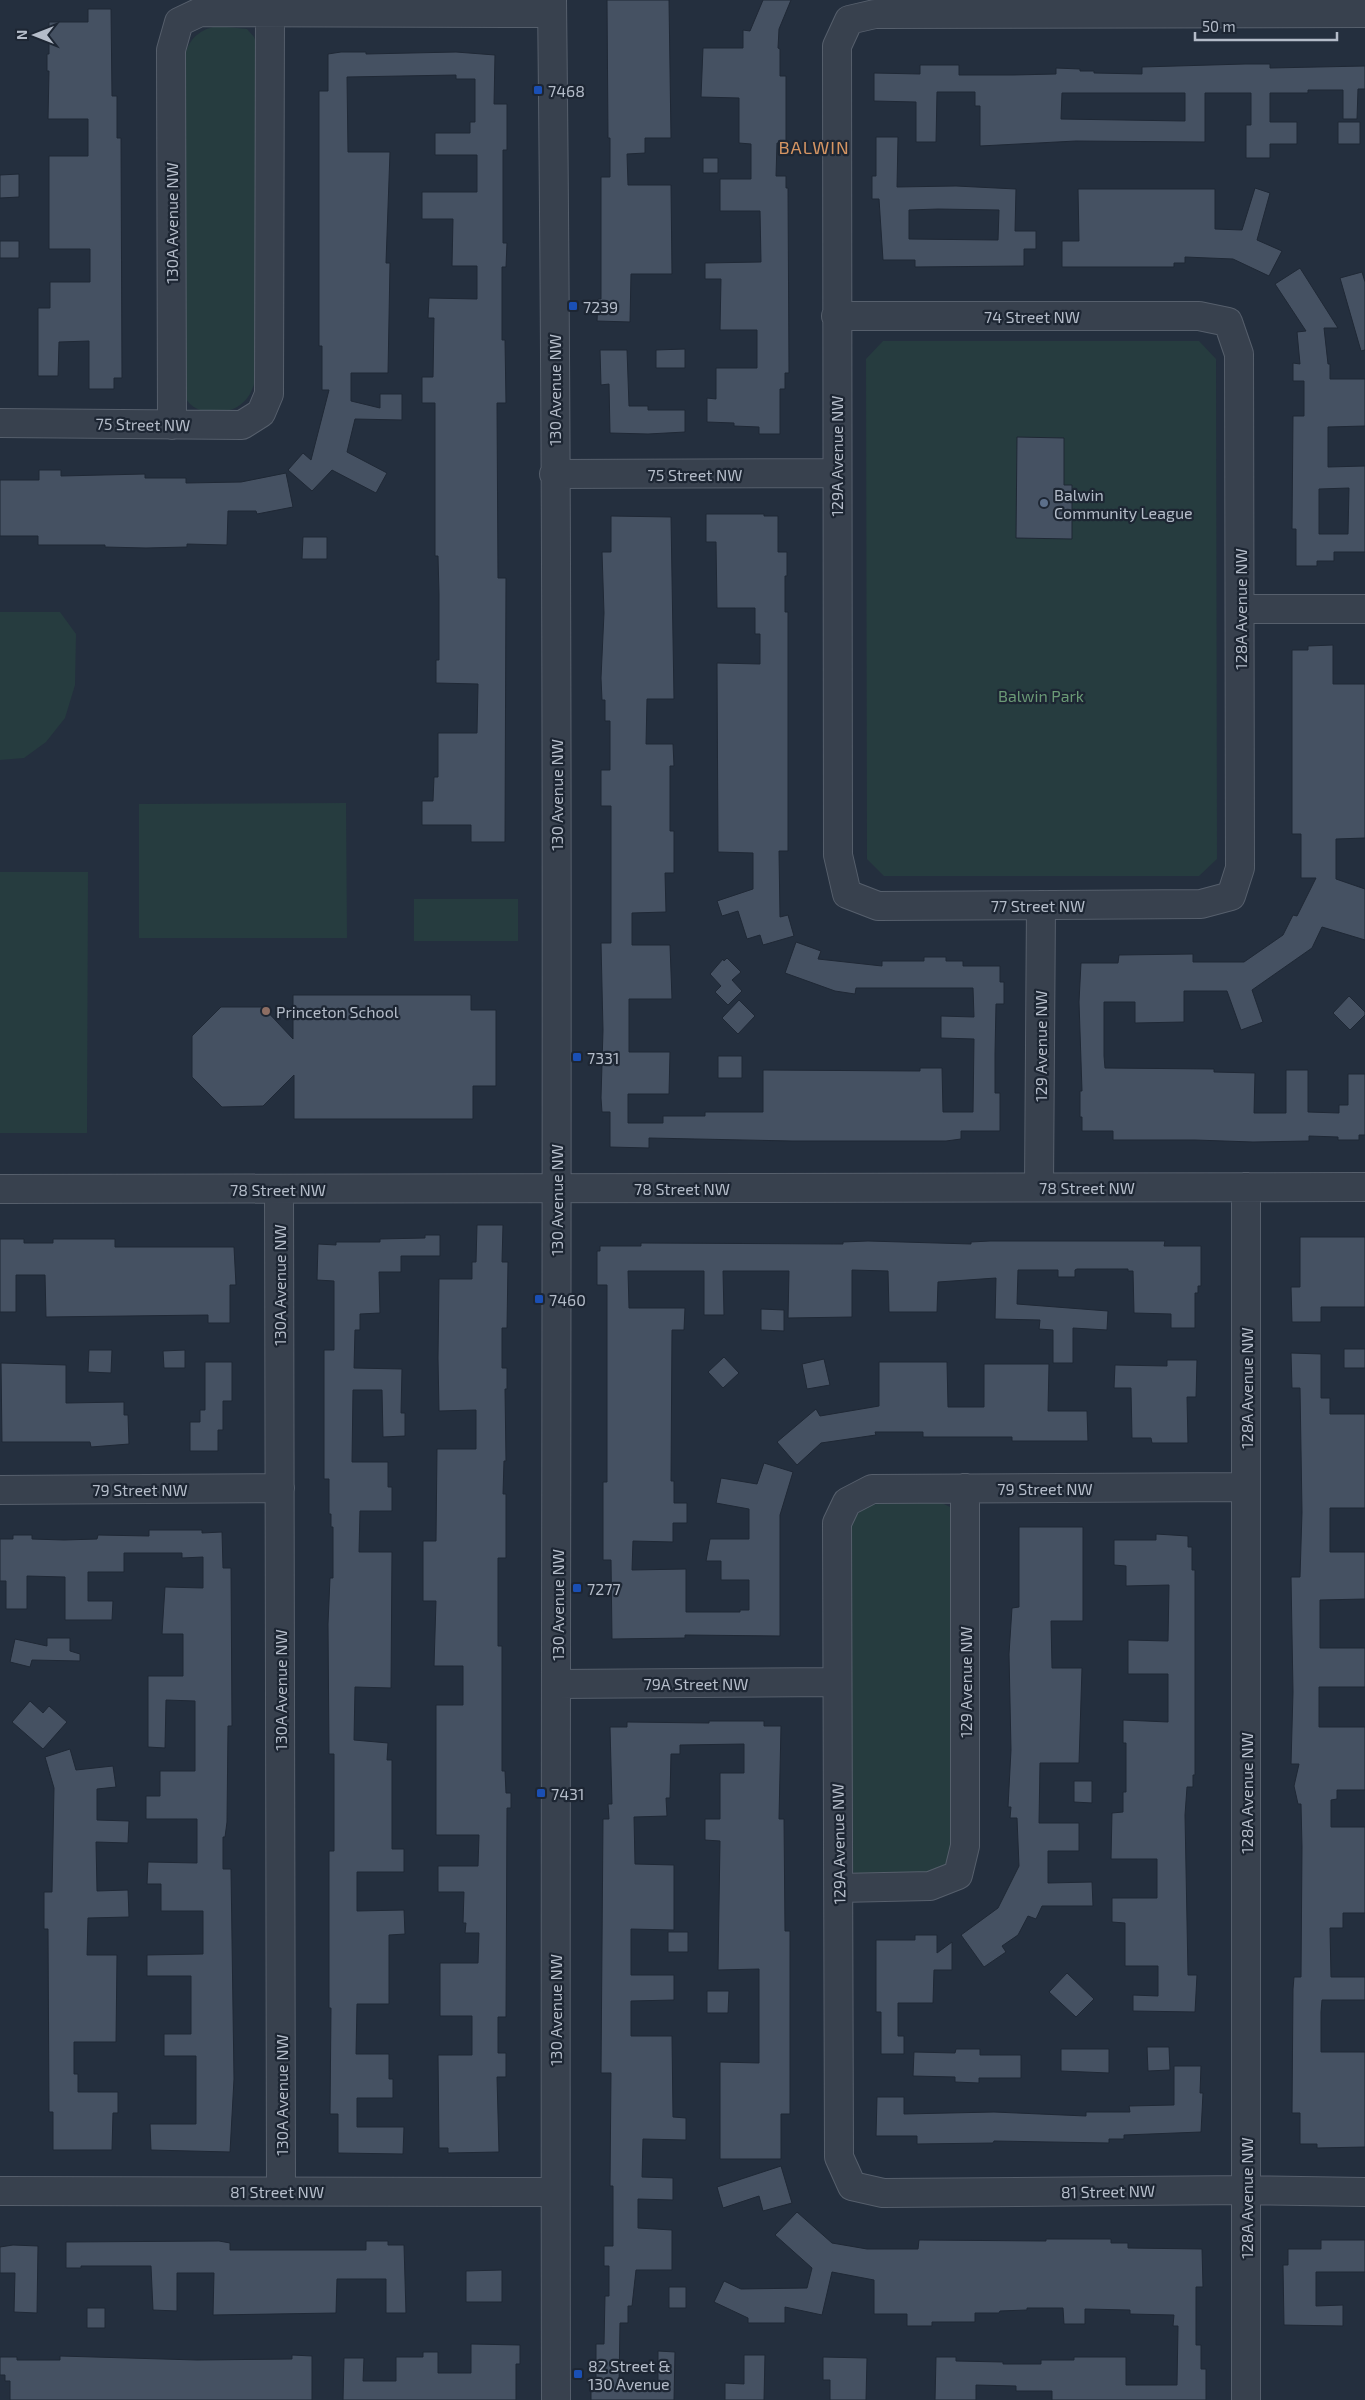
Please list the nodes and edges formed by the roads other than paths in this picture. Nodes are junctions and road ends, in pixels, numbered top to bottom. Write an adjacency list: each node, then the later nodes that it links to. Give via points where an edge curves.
1 (552, 6): 3 (street); 10 (street, 130 Avenue NW)
2 (1041, 6): 4 (street); 5 (street, 129A Avenue NW, via 875,14 849,20 837,46)
3 (270, 12): 8 (street, 75 Street NW, via 270,394 261,413 242,425); 8 (street, 130A Avenue NW, via 200,12 179,22 171,50)
4 (1365, 13)
5 (836, 316): 6 (street, 74 Street NW, via 1199,316); 9 (street, 129A Avenue NW)
6 (1228, 322): 11 (street, 128A Avenue NW, via 1240,354)
7 (0, 423): 8 (street, 75 Street NW)
8 (172, 425)
9 (836, 473): 10 (street, 75 Street NW); 13 (street, 129A Avenue NW, via 838,855)
10 (554, 474): 19 (street, 130 Avenue NW)
11 (1240, 609): 12 (street); 14 (street, 128A Avenue NW, via 1240,868)
12 (1365, 609)
13 (847, 894): 15 (street, 77 Street NW, via 878,906)
14 (1231, 896): 15 (street, 77 Street NW, via 1201,904)
15 (1041, 905): 16 (street, 129 Avenue NW)
16 (1039, 1187): 17 (street, 78 Street NW); 19 (street, 78 Street NW)
17 (1246, 1187): 18 (street, 78 Street NW); 22 (street, 128A Avenue NW)
18 (1365, 1187)
19 (556, 1188): 21 (street, 78 Street NW); 28 (street, 130 Avenue NW)
20 (0, 1189): 21 (street, 78 Street NW)
21 (279, 1189): 23 (street, 130A Avenue NW)
22 (1245, 1487): 24 (street, 79 Street NW); 31 (street, 128A Avenue NW)
23 (280, 1488): 25 (street, 79 Street NW); 33 (street, 130A Avenue NW)
24 (965, 1488): 26 (street, 79 Street NW, via 872,1490); 29 (street, 129 Avenue NW, via 965,1846 958,1875 930,1886)
25 (0, 1490)
26 (847, 1502): 27 (street, 129A Avenue NW, via 837,1522)
27 (836, 1682): 28 (street, 79A Street NW); 29 (street, 129A Avenue NW)
28 (557, 1684): 34 (street, 130 Avenue NW)
29 (839, 1888): 30 (street, 129A Avenue NW, via 839,2157)
30 (852, 2186): 31 (street, 81 Street NW, via 883,2193)
31 (1246, 2190): 35 (street, 81 Street NW); 37 (street, 128A Avenue NW)
32 (0, 2191): 33 (street, 81 Street NW)
33 (281, 2191): 34 (street, 81 Street NW)
34 (554, 2192): 36 (street, 130 Avenue NW)
35 (1365, 2192)
36 (556, 2400)
37 (1246, 2400)

